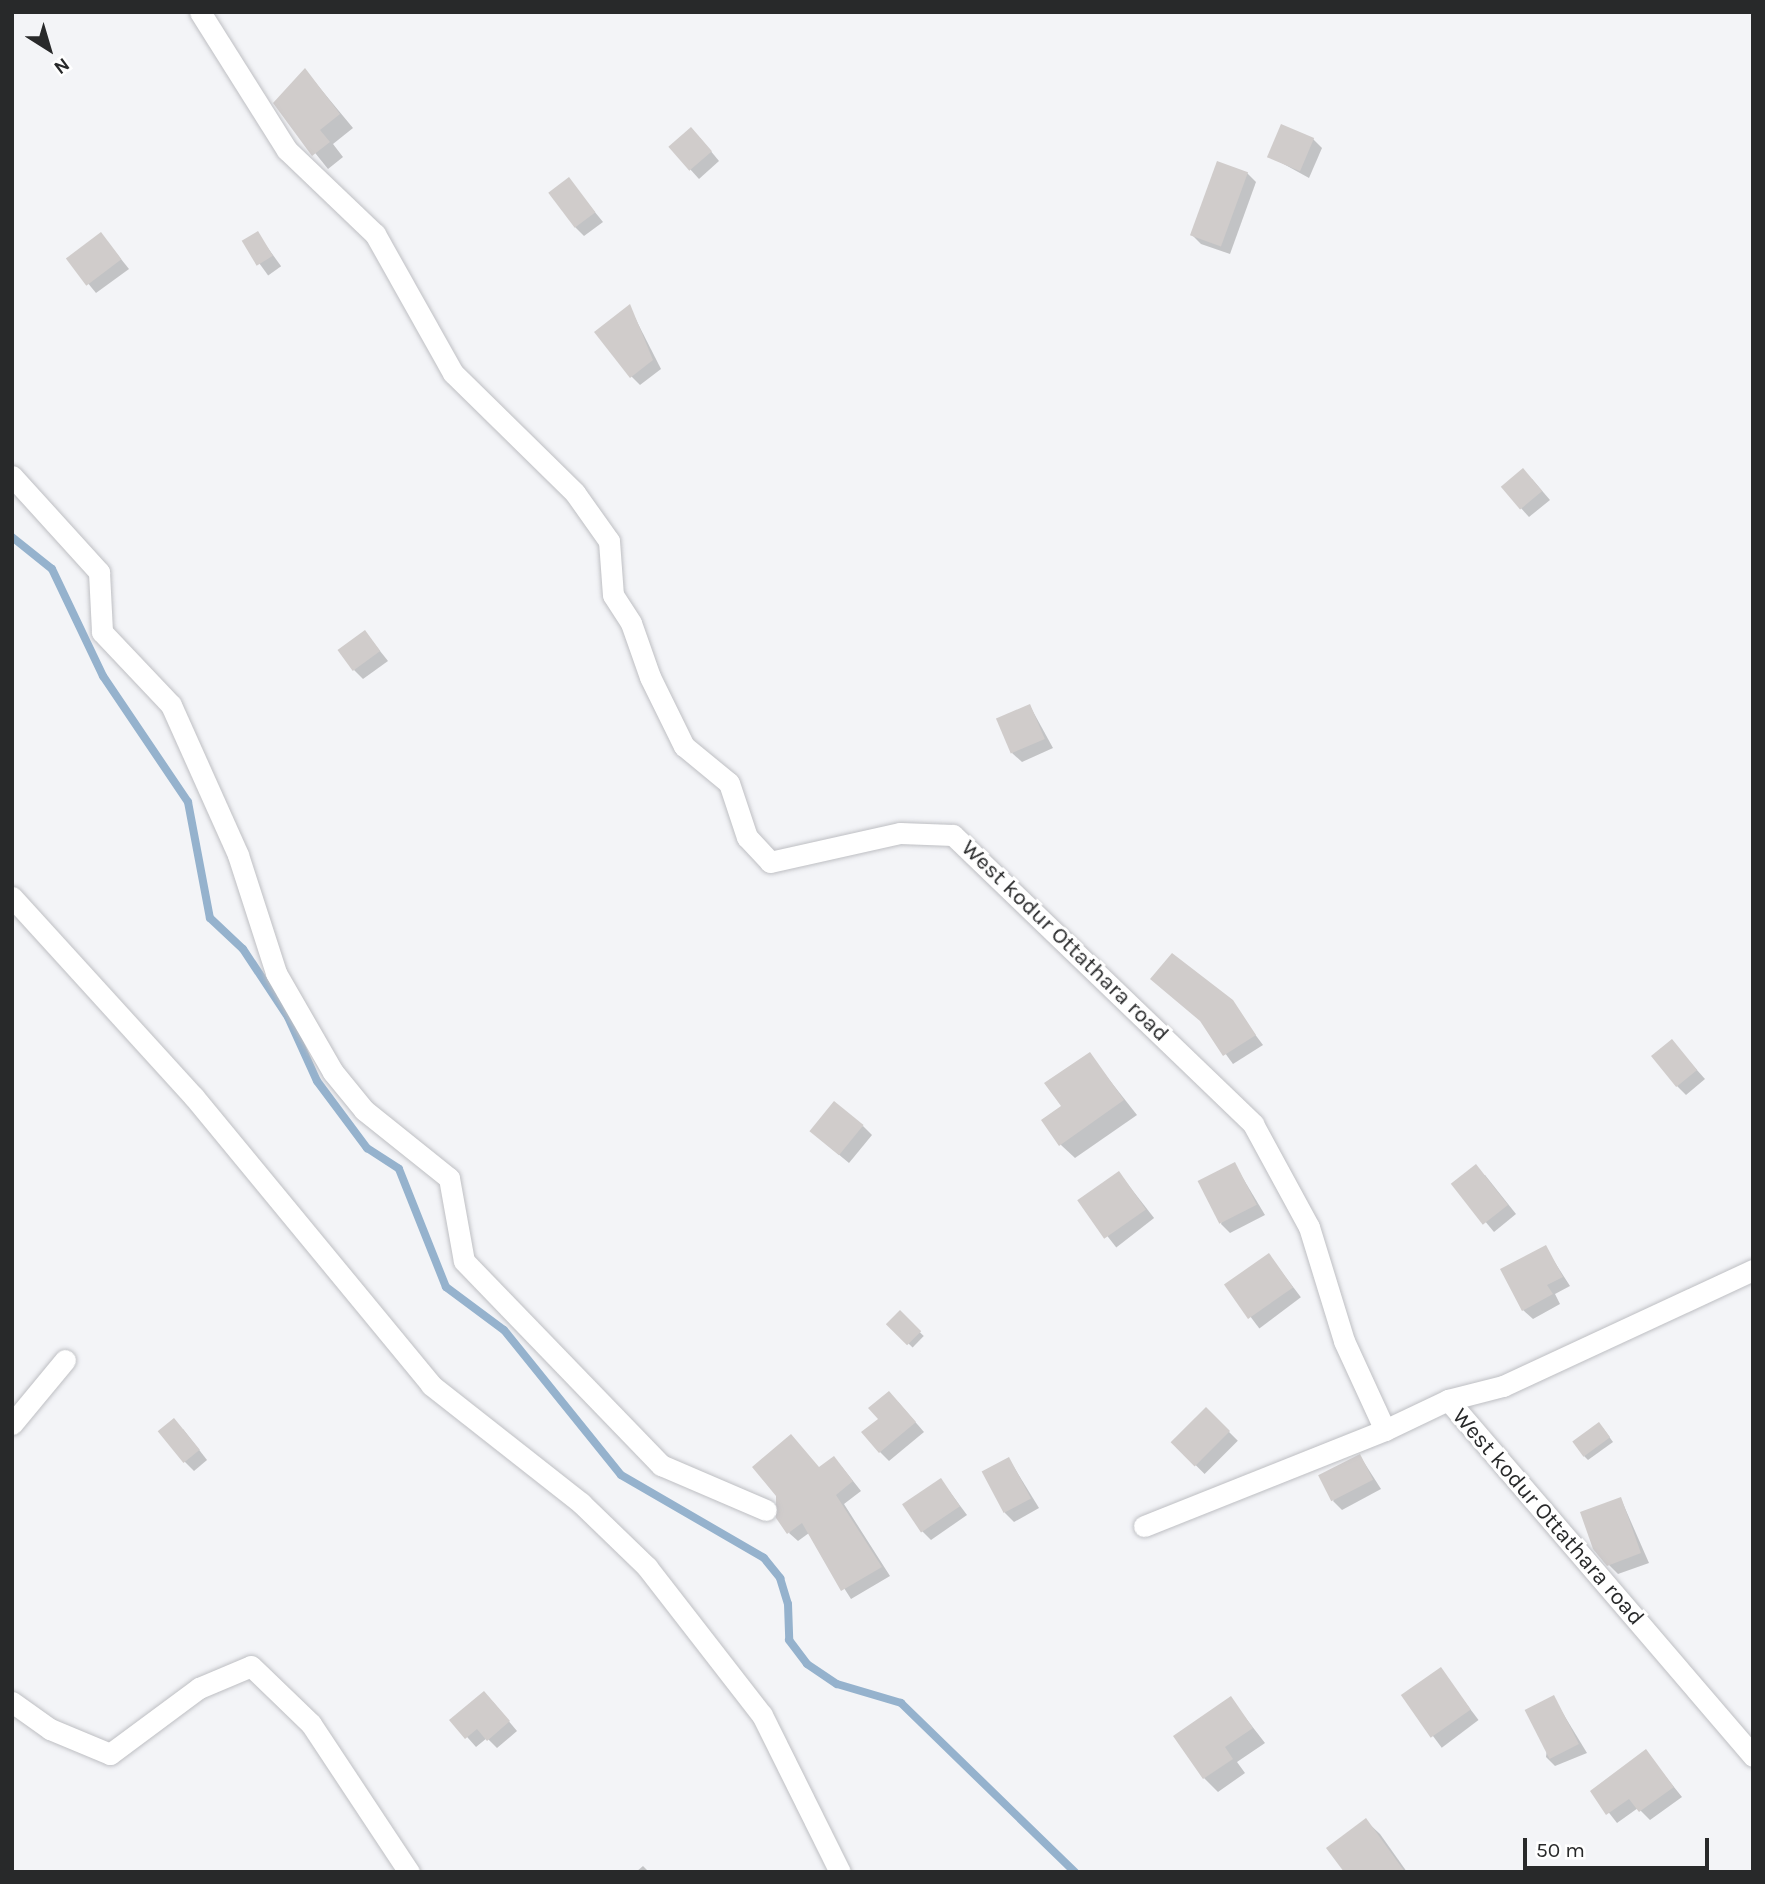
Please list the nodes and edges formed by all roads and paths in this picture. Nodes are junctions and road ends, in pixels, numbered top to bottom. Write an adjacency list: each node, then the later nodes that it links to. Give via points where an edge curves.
1 (200, 12): 8 (street, West kodur Ottathara road, via 287,150 375,234 453,373 575,493 609,541 613,595 631,623 650,677 684,746 729,783 747,837 770,862 900,833 953,835 1253,1124 1309,1227 1345,1341)
2 (12, 476): 9 (street, via 99,572 102,632 171,705 238,855 276,973 333,1072 364,1110 449,1178 464,1261 661,1465)
3 (12, 897): 14 (street, via 194,1097 431,1385 580,1503 647,1567 762,1715)
4 (1753, 1270): 6 (street, via 1503,1386)
5 (65, 1360): 7 (street)
6 (1448, 1401): 8 (street, West kodur Ottathara road); 12 (street, West kodur Ottathara road)
7 (12, 1424)
8 (1385, 1430): 10 (street)
9 (766, 1510)
10 (1144, 1526)
11 (12, 1702): 13 (street, via 50,1729 110,1754 199,1688 251,1666 311,1724)
12 (1753, 1756)
13 (409, 1872)
14 (839, 1872)

